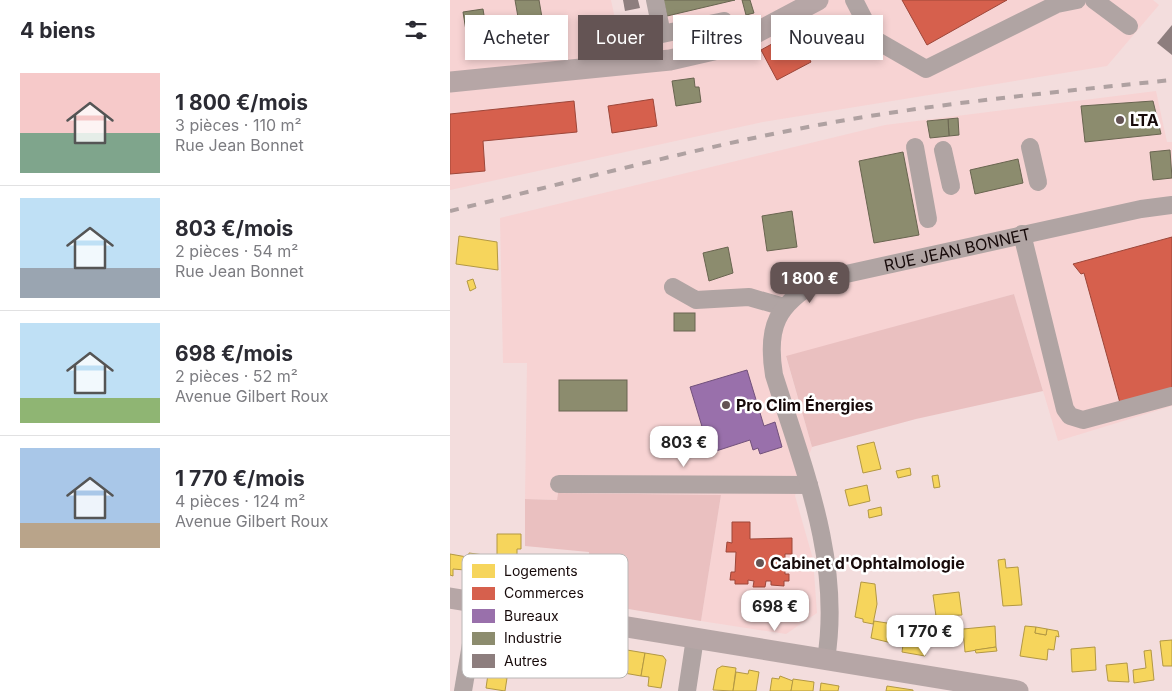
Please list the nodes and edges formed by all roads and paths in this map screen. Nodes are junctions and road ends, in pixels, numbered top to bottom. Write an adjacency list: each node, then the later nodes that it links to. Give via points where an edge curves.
1 (655, 0): 6 (street)
2 (818, 0): 8 (main road)
3 (854, 0): 4 (street, via 874,39 926,69 1057,4)
4 (1077, 0)
5 (1094, 0): 7 (street)
6 (658, 15)
7 (1129, 26)
8 (761, 30)
9 (663, 37): 11 (street)
10 (673, 59): 11 (main road)
11 (670, 60): 12 (main road)
12 (450, 82)
13 (916, 147): 19 (street)
14 (1030, 147): 16 (street)
15 (943, 150): 17 (street)
16 (1038, 182)
17 (951, 186)
18 (1172, 205): 20 (street, RUE JEAN BONNET)
19 (928, 219)
20 (1022, 234): 22 (street, RUE JEAN BONNET, via 819,280 798,292); 23 (street, via 1065,409 1070,416 1083,420)
21 (674, 287): 22 (street, via 696,300 749,297)
22 (784, 306): 25 (street, RUE JEAN BONNET, via 773,330 771,358)
23 (1172, 396)
24 (560, 484): 25 (street)
25 (808, 485): 28 (street, RUE JEAN BONNET, via 824,541 830,585)
26 (628, 627): 27 (main road)
27 (696, 638): 28 (main road); 32 (street)
28 (826, 659): 30 (main road)
29 (465, 678): 31 (street)
30 (931, 684): 33 (main road)
31 (463, 691)
32 (687, 691)
33 (1018, 691)

